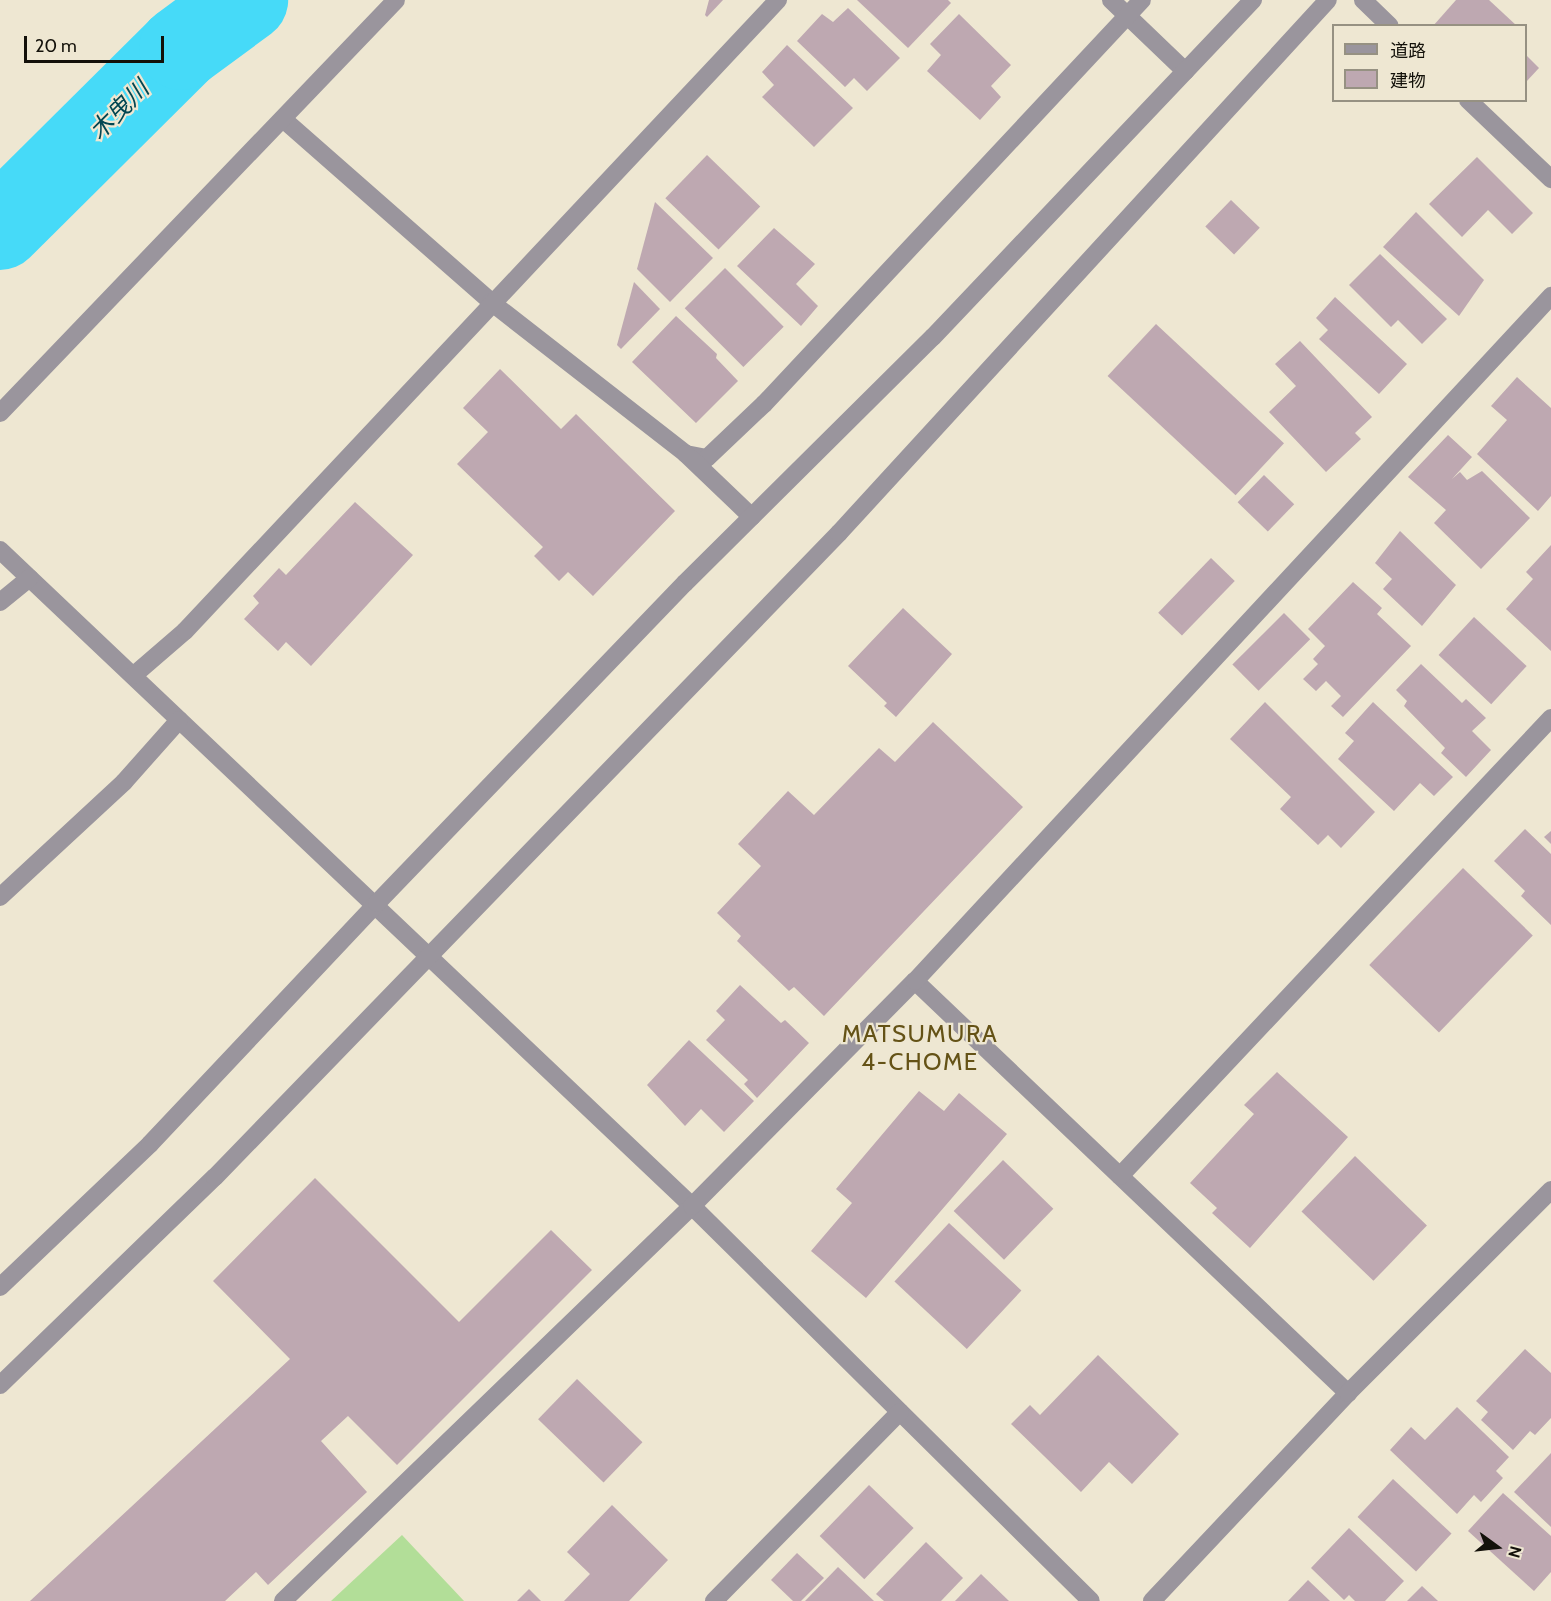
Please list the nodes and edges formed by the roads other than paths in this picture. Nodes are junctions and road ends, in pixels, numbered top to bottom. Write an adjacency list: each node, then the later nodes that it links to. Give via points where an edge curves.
1 (396, 0): 12 (street)
2 (778, 0): 15 (street)
3 (1111, 0): 8 (street)
4 (1142, 0): 8 (street)
5 (1253, 0): 10 (street)
6 (1328, 0): 27 (street, via 839,533)
7 (1363, 0): 9 (street)
8 (1127, 16): 10 (street); 17 (street, via 764,404 707,458)
9 (1387, 24)
10 (1185, 71): 18 (street, via 933,336)
11 (1470, 102): 13 (street)
12 (283, 119): 15 (street); 16 (street)
13 (1551, 179)
14 (1551, 296): 28 (street)
15 (491, 302): 17 (street); 22 (street, via 185,631)
16 (0, 413)
17 (686, 454): 18 (street)
18 (752, 517): 26 (street)
19 (0, 550): 20 (street)
20 (30, 578): 21 (street); 22 (street)
21 (0, 602)
22 (134, 675): 24 (street)
23 (1551, 718): 29 (street)
24 (179, 720): 25 (street, via 124,782); 26 (street)
25 (0, 897)
26 (376, 903): 27 (street); 32 (street, via 150,1144)
27 (427, 957): 31 (street); 33 (street, via 215,1177)
28 (915, 981): 29 (street); 31 (street)
29 (1120, 1176): 34 (street)
30 (1551, 1190): 34 (street)
31 (692, 1206): 35 (street); 36 (street)
32 (0, 1287)
33 (0, 1385)
34 (1348, 1393): 39 (street)
35 (900, 1412): 37 (street); 38 (street)
36 (283, 1601)
37 (714, 1601)
38 (1091, 1601)
39 (1152, 1601)

